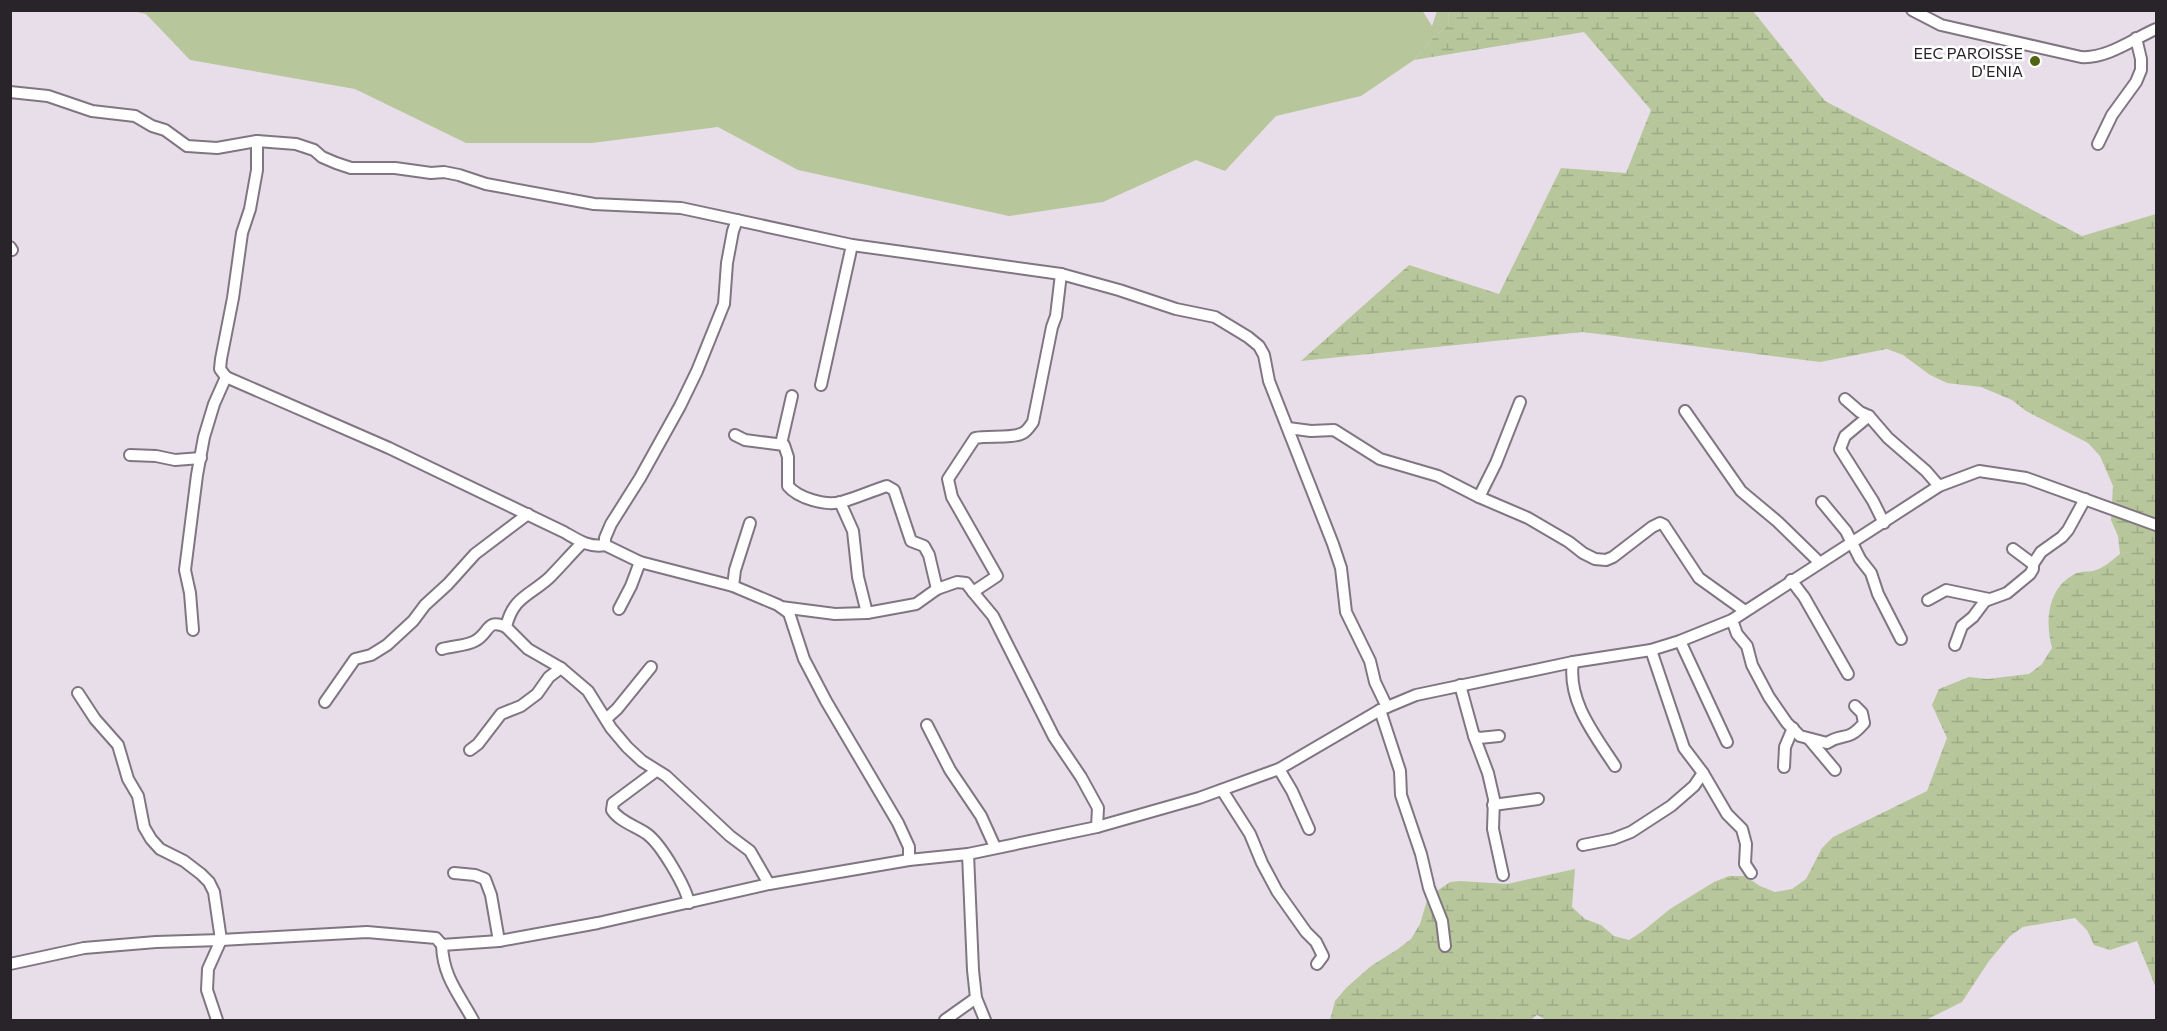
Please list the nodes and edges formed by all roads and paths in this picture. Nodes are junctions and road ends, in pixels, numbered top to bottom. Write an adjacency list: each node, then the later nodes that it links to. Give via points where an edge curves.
1 (1912, 10): 3 (street, via 1941,25 2080,57 2102,55)
2 (2157, 29): 3 (street)
3 (2136, 38): 6 (street, via 2141,70)
4 (10, 92): 5 (street, via 48,96 92,111 135,116 187,146 217,148)
5 (257, 141): 7 (street, via 297,144 351,168 444,172 594,204 681,208); 10 (street, via 257,170 221,359 220,369)
6 (2098, 144)
7 (737, 220): 8 (street); 33 (street, via 727,263 724,304 697,371 640,478 610,524)
8 (852, 245): 9 (street); 11 (street)
9 (1061, 274): 17 (street, via 1215,317 1248,337 1264,355 1269,381); 41 (street, via 1034,423 1015,435 975,438 948,480 952,497 997,576)
10 (226, 377): 21 (street, via 214,404); 27 (street)
11 (821, 385)
12 (792, 396): 19 (street)
13 (1845, 399): 16 (street)
14 (1520, 402): 23 (street)
15 (1684, 411): 36 (street, via 1741,491)
16 (1869, 416): 22 (street); 29 (street, via 1845,436 1840,449)
17 (1288, 428): 23 (street, via 1334,430 1380,459 1438,476); 64 (street, via 1339,560 1346,612 1370,661)
18 (735, 435): 19 (street)
19 (781, 444): 25 (street, via 788,457 788,486 795,495)
20 (130, 455): 21 (street, via 175,460)
21 (201, 458): 50 (street, via 185,570)
22 (1939, 486): 24 (street, via 1978,471 2026,478); 29 (street)
23 (1479, 497): 46 (street, via 1528,518 1595,559 1614,557 1652,527 1664,525 1699,578)
24 (2085, 499): 30 (street); 37 (street, via 2068,530 2041,552)
25 (840, 502): 40 (street, via 887,486 894,490 912,541 924,546 929,555); 47 (street, via 854,531 858,577)
26 (1822, 502): 31 (street)
27 (528, 514): 32 (street); 62 (street, via 475,554 387,645 355,659)
28 (750, 523): 39 (street)
29 (1884, 523): 31 (street)
30 (2157, 525)
31 (1852, 542): 36 (street); 51 (street)
32 (582, 543): 33 (street); 49 (street, via 548,579 512,608)
33 (605, 545): 35 (street)
34 (2013, 549): 37 (street)
35 (640, 562): 39 (street); 45 (street)
36 (1819, 562): 38 (street)
37 (2033, 564): 42 (street, via 2030,573 2007,593)
38 (1791, 580): 46 (street); 59 (street)
39 (733, 586): 44 (street)
40 (937, 589): 41 (street, via 957,582 966,583); 47 (street, via 916,604)
41 (973, 592): 82 (street, via 993,616 1054,737 1098,808)
42 (1989, 599): 43 (street, via 1946,590); 53 (street, via 1962,626)
43 (1928, 600)
44 (778, 605): 47 (street, via 835,614); 87 (street, via 789,613 804,659 898,823 909,847)
45 (619, 609)
46 (1745, 611): 48 (street)
47 (867, 613)
48 (1731, 620): 52 (street); 67 (street, via 1769,697)
49 (506, 627): 54 (street, via 493,624 475,641); 58 (street, via 528,649)
50 (193, 630)
51 (1901, 639)
52 (1680, 641): 55 (street); 71 (street)
53 (1955, 645)
54 (442, 649)
55 (1651, 650): 56 (street); 78 (street, via 1684,748)
56 (1573, 662): 60 (street); 73 (street, via 1578,705)
57 (651, 667): 65 (street)
58 (561, 668): 65 (street, via 588,691); 72 (street, via 537,694 501,714)
59 (1848, 674)
60 (1460, 685): 64 (street, via 1416,695); 68 (street)
61 (78, 693): 93 (street, via 118,745 151,838 160,849 184,861 209,882 214,892)
62 (325, 702)
63 (1855, 706): 70 (street, via 1864,723 1854,734 1835,737 1827,743)
64 (1383, 709): 75 (street); 96 (street, via 1400,771 1401,795 1442,921)
65 (606, 719): 76 (street, via 627,747)
66 (927, 725): 85 (street)
67 (1793, 728): 70 (street); 74 (street, via 1785,747)
68 (1474, 736): 69 (street); 81 (street, via 1488,773)
69 (1499, 736)
70 (1809, 739): 77 (street)
71 (1727, 742)
72 (470, 750)
73 (1615, 766)
74 (1784, 767)
75 (1279, 769): 79 (street); 83 (street)
76 (656, 771): 91 (street, via 750,852); 92 (street, via 614,803 612,810 616,817 650,836 680,879)
77 (1835, 771)
78 (1703, 773): 84 (street, via 1671,806 1631,832); 89 (street, via 1727,814 1742,829 1745,864)
79 (1222, 790): 82 (street); 98 (street, via 1250,834 1277,891 1322,951)
80 (1539, 799): 81 (street)
81 (1493, 805): 90 (street, via 1493,830)
82 (1097, 827): 85 (street)
83 (1309, 829)
84 (1583, 845)
85 (995, 847): 86 (street)
86 (968, 854): 87 (street); 99 (street)
87 (909, 860): 91 (street)
88 (454, 873): 94 (street, via 485,879)
89 (1750, 873)
90 (1503, 875)
91 (770, 884): 92 (street)
92 (689, 903): 94 (street)
93 (220, 940): 95 (street, via 367,932 436,938); 97 (street, via 84,948); 100 (street, via 208,969 207,990)
94 (499, 942): 95 (street)
95 (442, 945): 101 (street, via 448,977)
96 (1445, 946)
97 (10, 964)
98 (1317, 964)
99 (976, 998): 102 (street); 103 (street)
100 (217, 1020)
101 (473, 1020)
102 (945, 1020)
103 (985, 1020)

